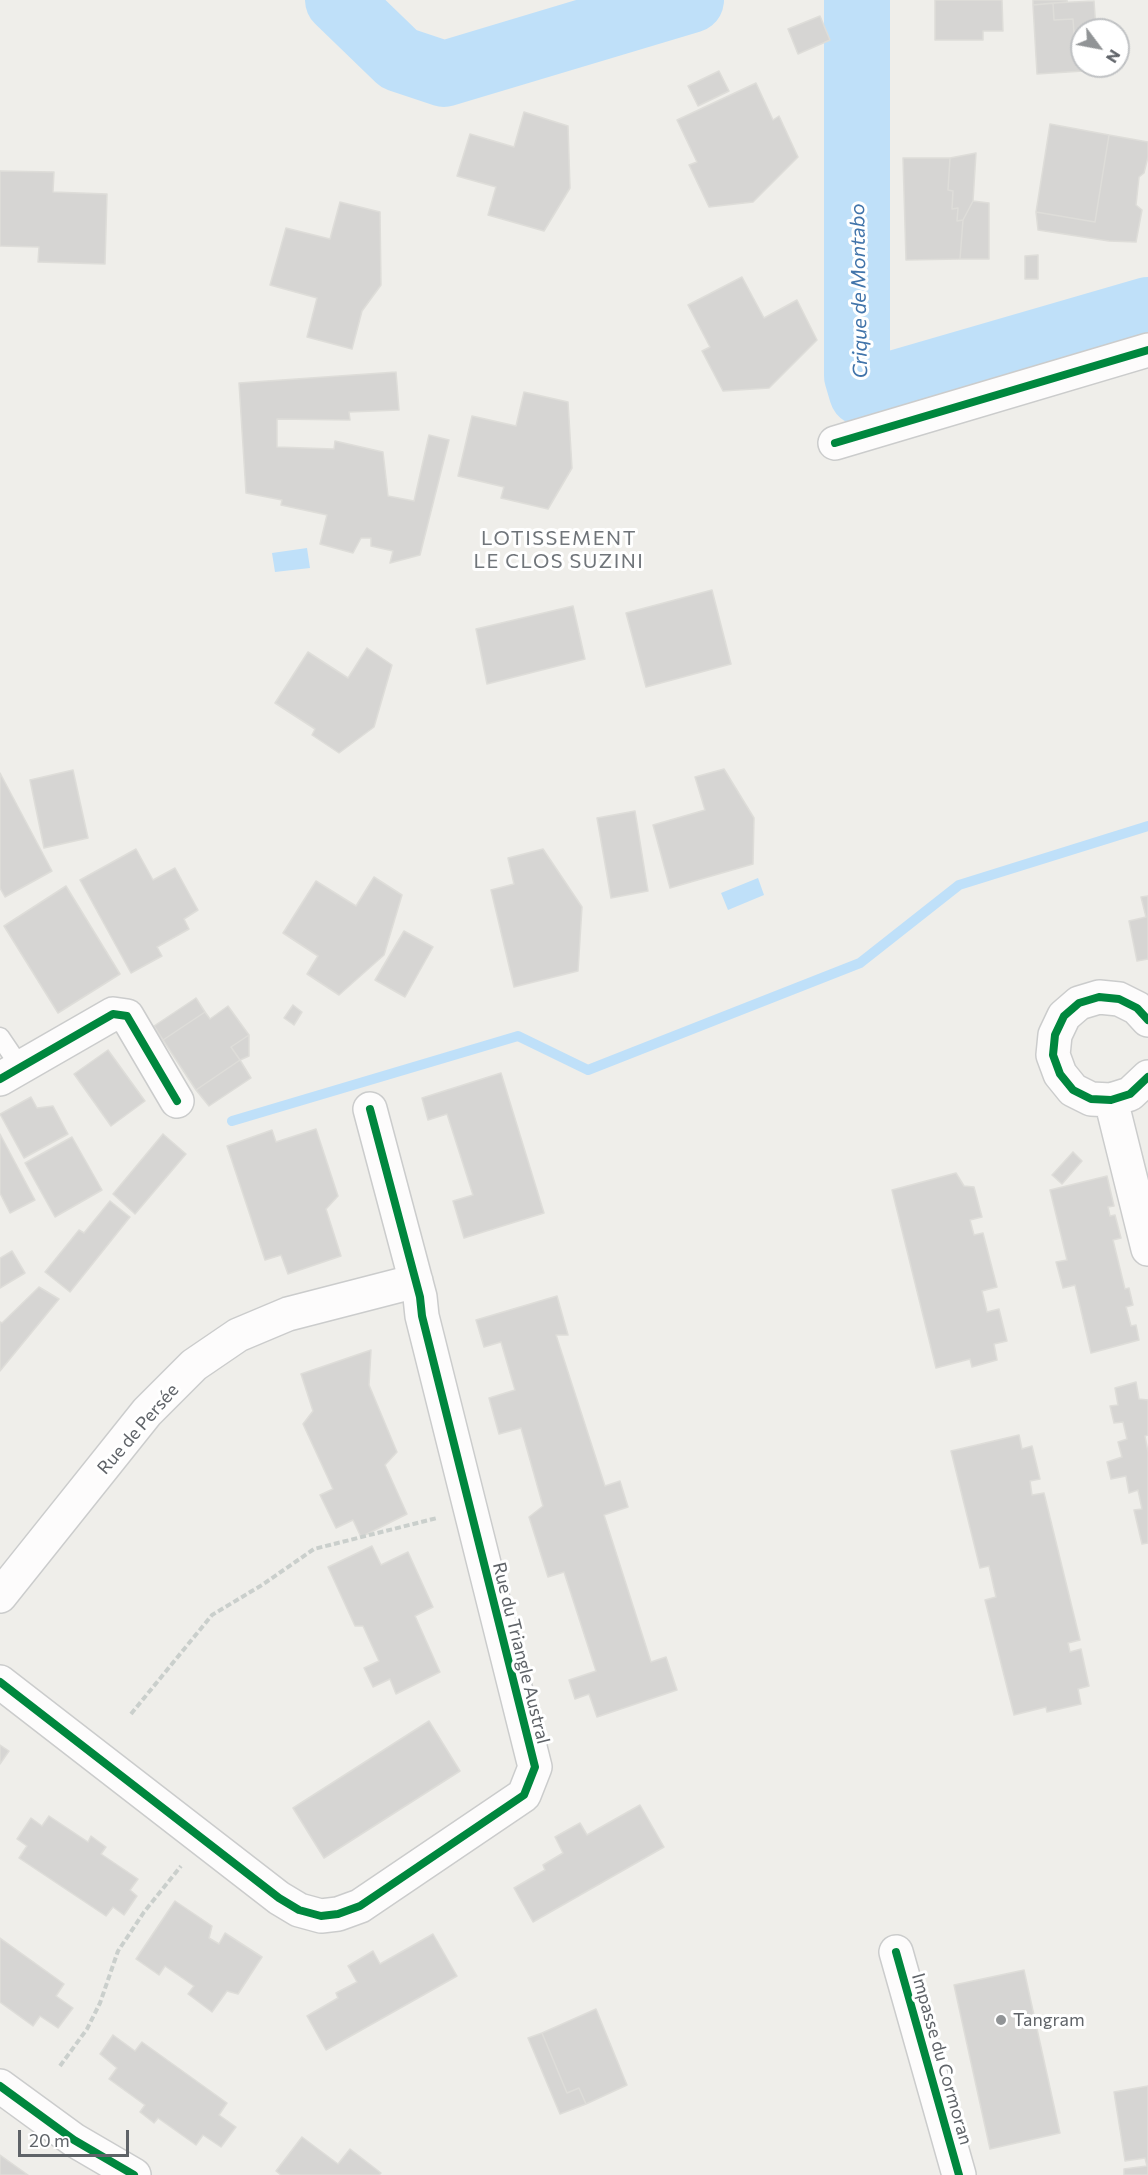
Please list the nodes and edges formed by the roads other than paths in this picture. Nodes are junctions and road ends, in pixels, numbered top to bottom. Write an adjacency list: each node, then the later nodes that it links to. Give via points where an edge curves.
1 (1148, 350): 2 (street)
2 (835, 443)
3 (1148, 1020): 7 (street, via 1137,1008 1119,999 1099,997 1079,1004 1064,1016 1055,1035 1053,1055 1060,1074 1073,1090 1091,1099)
4 (0, 1037): 5 (lane)
5 (10, 1073): 8 (street, via 113,1014 127,1016)
6 (1148, 1077): 7 (street, via 1130,1094)
7 (1111, 1100): 10 (street)
8 (177, 1101)
9 (370, 1109): 11 (street, Rue du Triangle Austral)
10 (1148, 1249)
11 (416, 1281): 12 (street, Rue de Persée, via 288,1314 238,1335 194,1365 147,1412); 13 (street, Rue du Triangle Austral, via 535,1767 524,1795 360,1905 321,1916 299,1911 279,1898)
12 (0, 1596)
13 (0, 1682)
14 (896, 1952): 17 (street, Impasse du Cormoran)
15 (0, 2086): 16 (street, via 74,2140)
16 (134, 2175)
17 (959, 2175)

